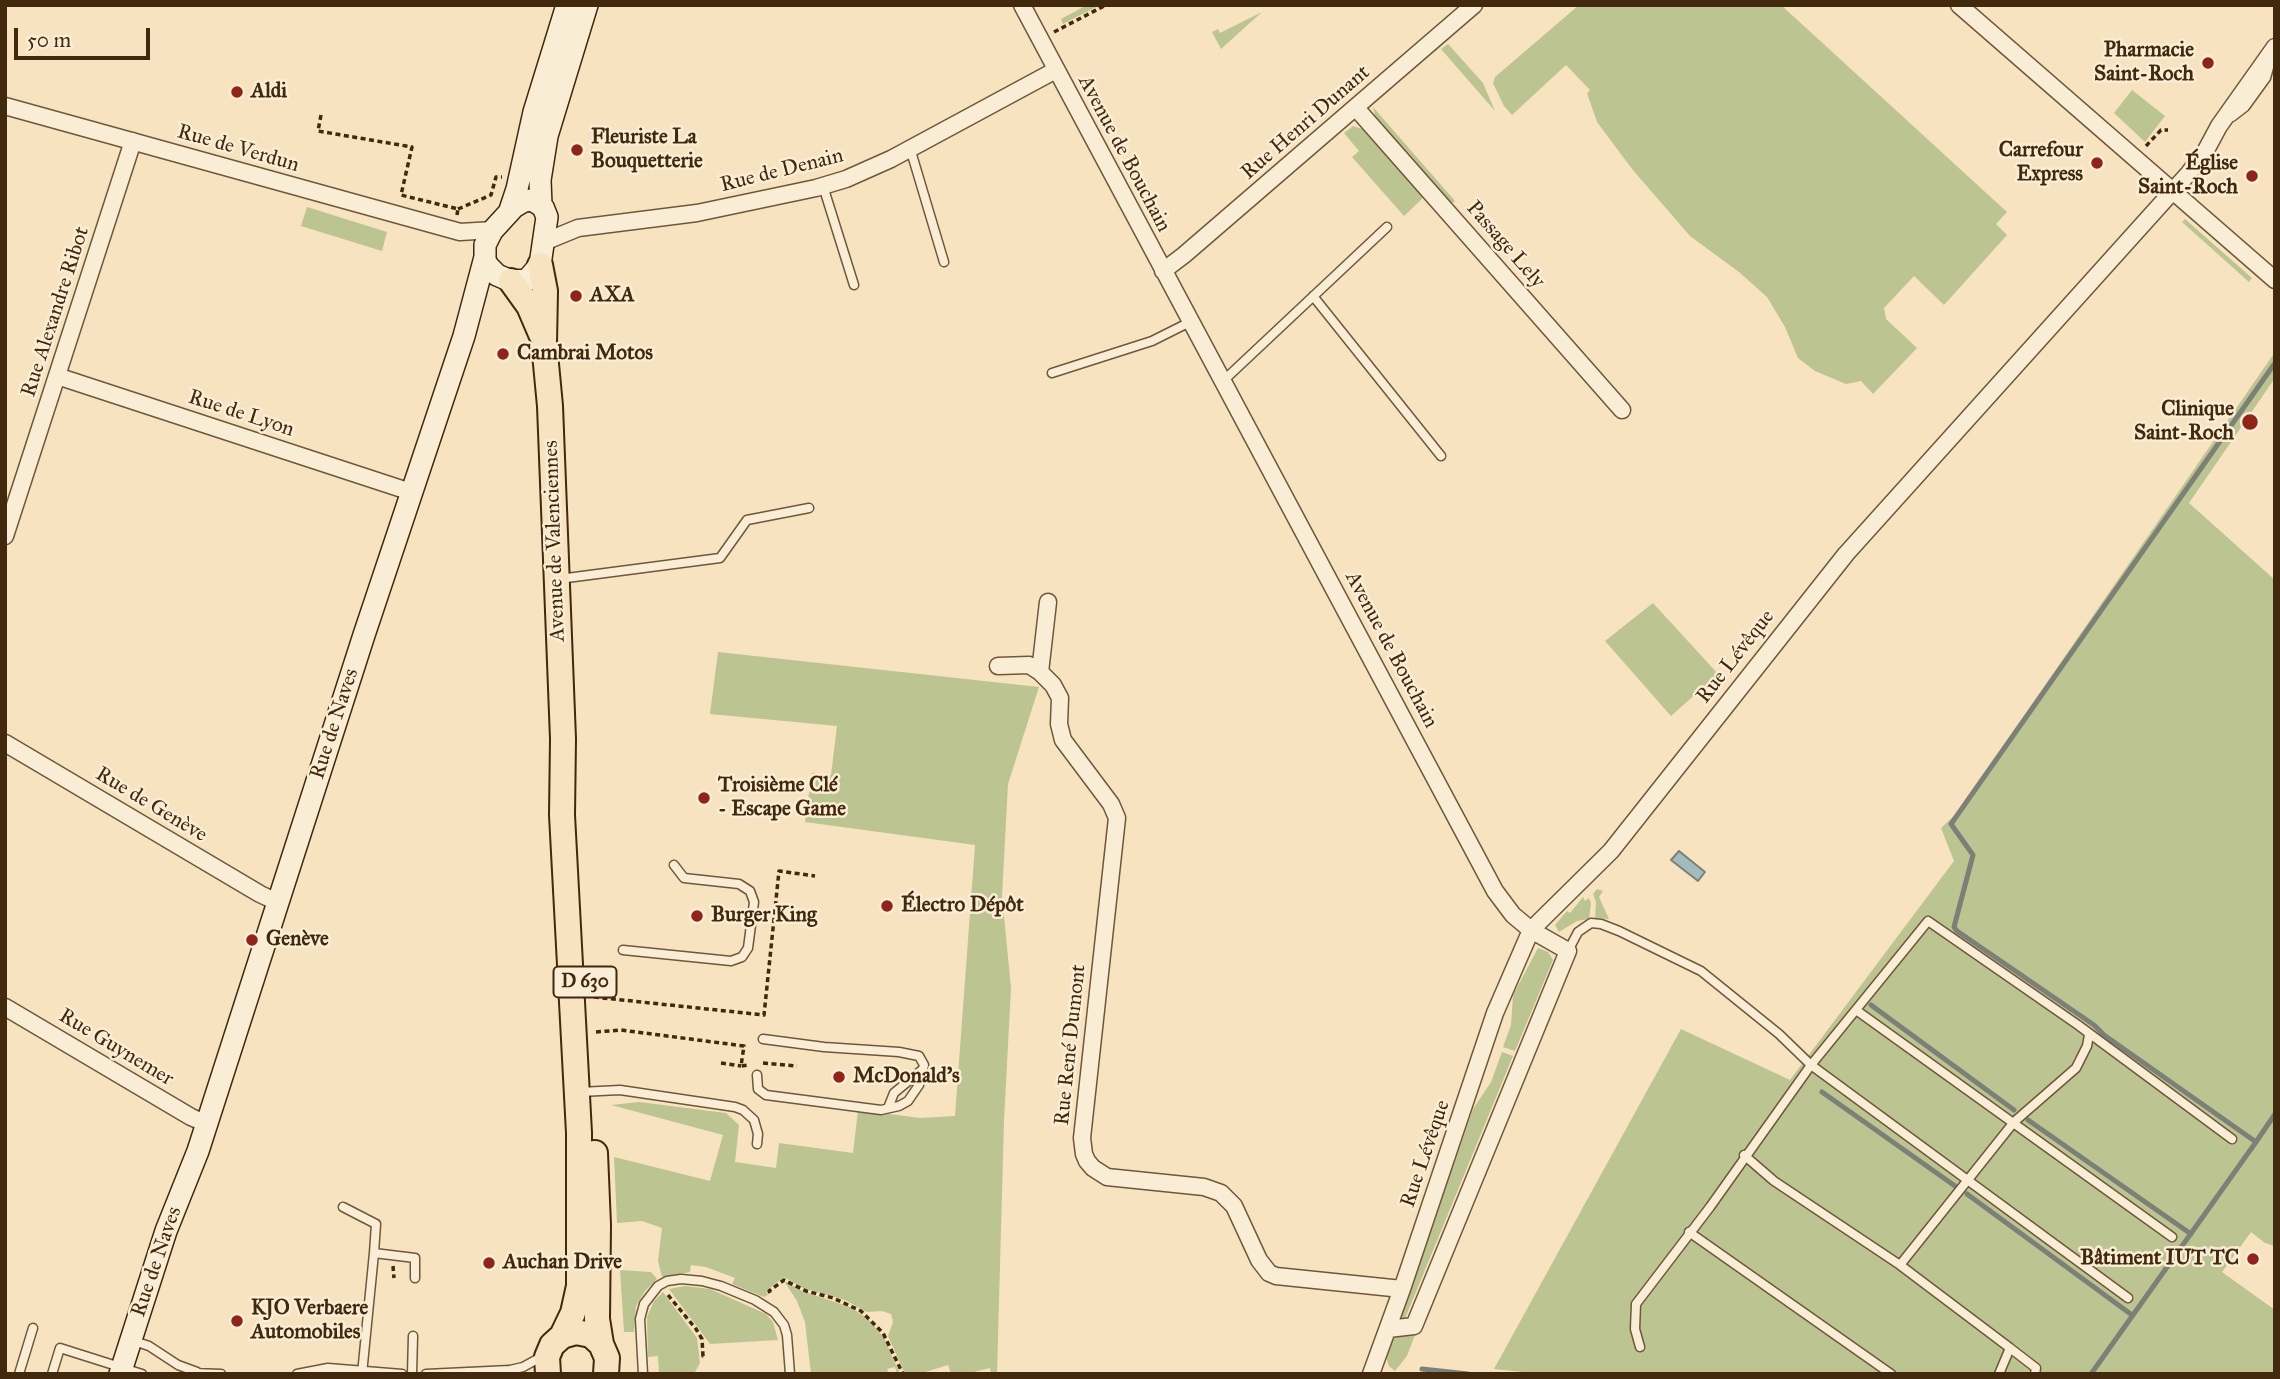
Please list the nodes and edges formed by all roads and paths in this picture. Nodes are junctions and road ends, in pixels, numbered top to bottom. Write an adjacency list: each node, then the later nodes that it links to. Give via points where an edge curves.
1 (1021, 5): 6 (street, Avenue de Bouchain)
2 (1106, 5): 6 (path)
3 (1474, 5): 10 (street, Rue Henri Dunant)
4 (1959, 5): 15 (street)
5 (581, 6): 16 (main road, via 534,112); 20 (main road, via 544,150 540,189)
6 (1040, 39): 8 (street, Avenue de Bouchain)
7 (2274, 49): 18 (street, Rue Lévêque, via 2202,157)
8 (1056, 70): 14 (street, Rue de Denain); 29 (street, Avenue de Bouchain)
9 (5, 106): 13 (street, Rue de Verdun)
10 (1356, 108): 29 (street, Rue Henri Dunant); 40 (street, Passage Lely)
11 (321, 115): 19 (path, via 318,131 412,147 401,195)
12 (2168, 130): 15 (path, via 2157,132)
13 (133, 141): 25 (street, Rue de Verdun); 38 (street, Rue Alexandre Ribot)
14 (910, 148): 17 (street, Rue de Denain); 28 (lane)
15 (2136, 158): 18 (street)
16 (519, 179): 19 (path, via 496,177 491,195); 21 (main road)
17 (823, 186): 23 (street, Rue de Denain, via 696,214); 32 (lane)
18 (2173, 191): 31 (street); 52 (street, Rue Lévêque, via 1846,554 1611,851)
19 (458, 209): 25 (path, via 456,219 463,220)
20 (544, 209): 21 (main road, via 532,200); 23 (street); 26 (main road)
21 (510, 210): 24 (main road)
22 (1387, 227): 33 (lane)
23 (578, 228): 26 (street, Rue de Denain)
24 (493, 230): 25 (street, Rue de Verdun); 27 (main road)
25 (460, 232): 27 (street, Rue de Verdun)
26 (542, 253): 30 (main road, via 527,280); 36 (main road, Avenue de Valenciennes / D 630)
27 (485, 255): 30 (main road, via 489,267); 34 (main road, Rue de Naves)
28 (944, 262)
29 (1163, 271): 35 (street, Avenue de Bouchain)
30 (504, 278): 34 (main road); 36 (main road, Avenue de Valenciennes / D 630, via 529,306)
31 (2275, 280)
32 (853, 285)
33 (1313, 296): 39 (lane); 41 (lane)
34 (474, 298): 42 (main road, Rue de Naves)
35 (1190, 322): 37 (lane, via 1142,344); 39 (street, Avenue de Bouchain)
36 (544, 342): 45 (main road, Avenue de Valenciennes / D 630)
37 (1052, 373)
38 (57, 376): 42 (street, Rue de Lyon); 44 (street, Rue Alexandre Ribot)
39 (1222, 382): 52 (street, Avenue de Bouchain, via 1495,891)
40 (1622, 410)
41 (1441, 456)
42 (411, 492): 51 (main road, Rue de Naves)
43 (809, 508): 45 (lane, via 747,520 720,558)
44 (5, 536)
45 (556, 580): 66 (main road, Avenue de Valenciennes / D 630, via 562,815)
46 (1048, 602): 48 (street)
47 (998, 666): 48 (street, via 1028,665)
48 (1040, 671): 81 (street, Rue René Dumont, via 1060,698 1063,740 1117,818 1082,1138 1087,1161 1107,1177 1204,1187 1221,1193 1234,1206 1259,1260 1276,1276)
49 (5, 743): 51 (street, Rue de Genève)
50 (674, 865): 53 (lane, via 684,878 739,884 750,891 754,902 748,948 732,961)
51 (277, 902): 69 (main road, Rue de Naves)
52 (1531, 930): 54 (street, Avenue de Bouchain); 81 (street, Rue Lévêque, via 1495,1013)
53 (623, 950)
54 (1568, 951): 61 (lane, via 1578,932 1591,923 1619,931 1701,971); 85 (street, via 1414,1326)
55 (5, 1007): 69 (street, Rue Guynemer)
56 (1856, 1010): 58 (lane, via 1928,921); 61 (lane); 68 (lane)
57 (596, 1032): 62 (path, via 621,1030 744,1046)
58 (2089, 1035): 68 (lane, via 2076,1068); 70 (lane)
59 (763, 1040): 64 (lane, via 899,1052 919,1056)
60 (721, 1063): 62 (path)
61 (1811, 1065): 72 (lane); 73 (lane)
62 (741, 1066): 63 (path)
63 (797, 1066)
64 (923, 1069): 67 (lane, via 894,1093); 67 (lane, via 908,1101)
65 (757, 1075): 67 (lane, via 758,1089 766,1095)
66 (584, 1091): 71 (lane, via 620,1090 735,1107 754,1120); 88 (main road, Avenue de Valenciennes / D 630, via 598,1225); 91 (main road, Avenue de Valenciennes / D 630, via 578,1292)
67 (888, 1108)
68 (2014, 1122): 73 (lane); 76 (lane)
69 (206, 1124): 87 (main road, Rue de Naves, via 166,1231)
70 (2232, 1139)
71 (757, 1144)
72 (1744, 1155): 75 (lane); 78 (lane, via 1794,1195)
73 (1969, 1180): 78 (lane); 82 (lane)
74 (342, 1207): 77 (lane, via 376,1224)
75 (1689, 1232): 89 (lane, via 1636,1304); 110 (lane)
76 (2172, 1237)
77 (374, 1253): 79 (lane, via 415,1258); 94 (lane)
78 (1900, 1265): 90 (lane)
79 (415, 1278)
80 (662, 1283): 83 (lane, via 702,1281); 92 (path, via 702,1339); 106 (lane, via 642,1310)
81 (1402, 1289): 85 (street, Rue Lévêque)
82 (2128, 1298)
83 (761, 1304): 107 (lane, via 775,1312 784,1325); 108 (path, via 784,1280 850,1305 879,1328)
84 (33, 1328): 98 (lane)
85 (1388, 1329): 109 (street, Rue Lévêque)
86 (413, 1336): 103 (lane)
87 (138, 1342): 93 (main road, Rue de Naves); 95 (lane)
88 (601, 1344): 91 (main road, via 581,1333); 105 (main road, via 607,1358)
89 (1640, 1347)
90 (2010, 1348): 111 (lane); 112 (lane, via 2036,1368)
91 (553, 1354): 97 (lane, via 516,1369)
92 (705, 1356)
93 (131, 1372): 99 (lane, via 60,1348)
94 (362, 1372): 101 (lane, via 328,1368); 102 (lane)
95 (193, 1373): 100 (lane)
96 (444, 1373): 97 (lane); 104 (lane)
97 (471, 1373)
98 (19, 1374)
99 (52, 1374)
100 (221, 1374)
101 (297, 1374)
102 (402, 1374)
103 (412, 1374)
104 (426, 1374)
105 (606, 1374)
106 (643, 1374)
107 (790, 1374)
108 (903, 1374)
109 (1371, 1374)
110 (1891, 1374)
111 (1999, 1374)
112 (2035, 1374)

